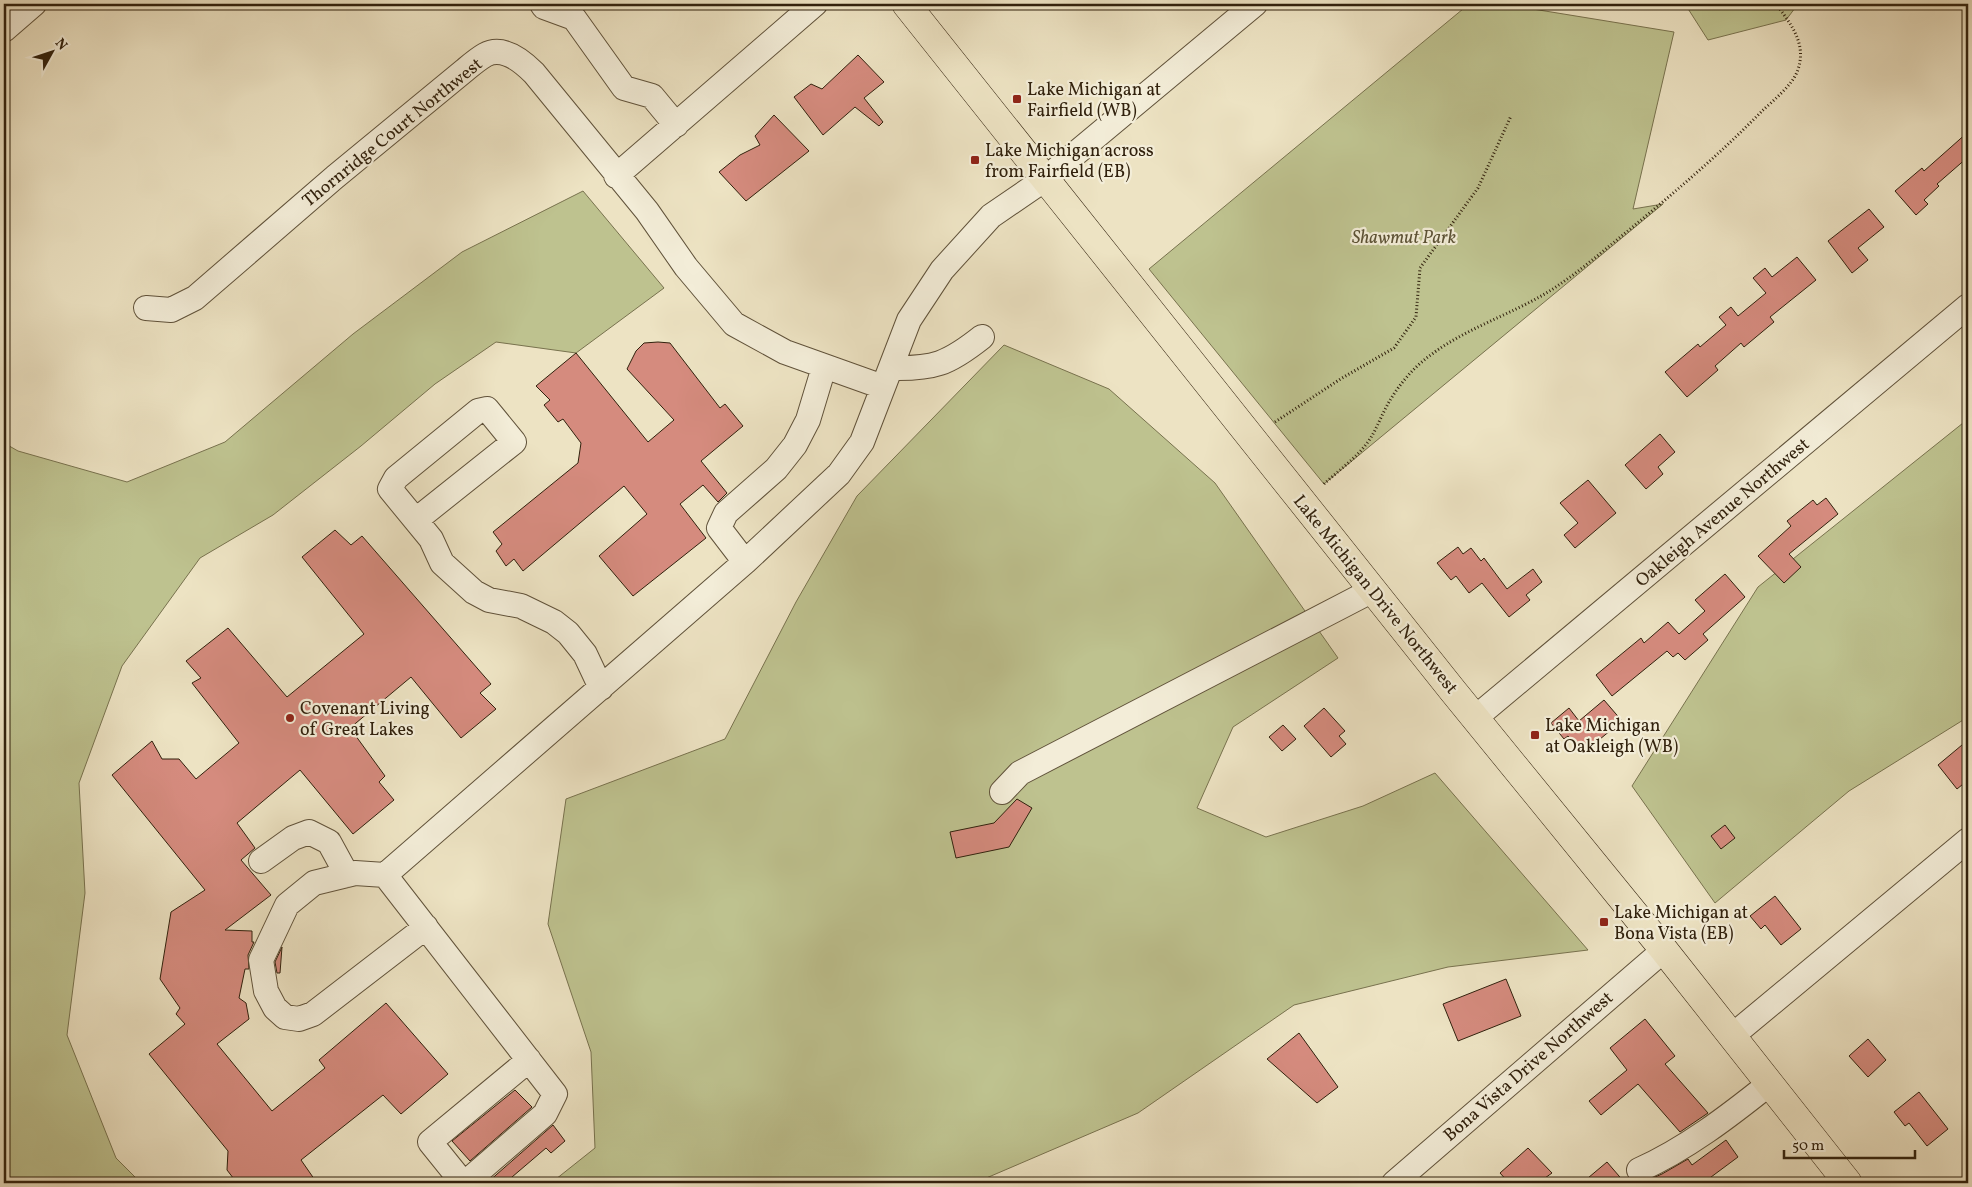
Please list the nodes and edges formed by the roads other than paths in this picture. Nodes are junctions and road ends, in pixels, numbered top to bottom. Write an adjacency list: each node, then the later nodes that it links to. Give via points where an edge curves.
1 (34, 4): 6 (street)
2 (542, 4): 7 (street, via 574,18 624,88 652,96)
3 (906, 4): 9 (highway, Lake Michigan Drive Northwest)
4 (1255, 4): 9 (street)
5 (807, 6): 7 (street)
6 (4, 30)
7 (676, 125): 8 (street)
8 (616, 176): 11 (street, Thornridge Court Northwest, via 520,59 502,52 486,54 335,177 195,298 171,310); 13 (street, Thornridge Court Northwest, via 734,324 785,352)
9 (1045, 179): 14 (street, via 991,216 942,270 909,320); 17 (highway, Lake Michigan Drive Northwest)
10 (1968, 306): 19 (street, Oakleigh Avenue Northwest)
11 (146, 308)
12 (982, 337): 14 (street, Thornridge Court Northwest, via 948,361)
13 (824, 367): 14 (street, Thornridge Court Northwest); 16 (street, via 808,420 794,446 776,468 726,513 720,528)
14 (887, 377): 16 (street, via 862,442 839,474)
15 (416, 520): 15 (street, via 390,489 396,478 478,411 487,410 514,442); 18 (street, via 432,539 442,563 474,592 489,600 521,606 554,622 568,633 585,654)
16 (745, 562): 18 (street)
17 (1373, 590): 19 (highway, Lake Michigan Drive Northwest); 20 (street, via 1020,774)
18 (600, 688): 24 (street)
19 (1475, 718): 26 (highway, Lake Michigan Drive Northwest)
20 (1002, 792)
21 (1968, 840): 27 (street)
22 (261, 860): 23 (street, via 292,838 309,832 329,842)
23 (347, 875): 24 (street); 25 (street, via 314,883 287,905 261,960 266,991 275,1008 285,1017 298,1019 314,1014)
24 (385, 875): 25 (street)
25 (426, 927): 28 (street)
26 (1664, 950): 27 (highway, Lake Michigan Drive Northwest); 32 (street, Bona Vista Drive Northwest)
27 (1732, 1036): 29 (highway, Lake Michigan Drive Northwest)
28 (529, 1060): 31 (street, via 555,1094 545,1114); 31 (street, via 430,1142)
29 (1769, 1084): 30 (street, via 1665,1158); 33 (highway, Lake Michigan Drive Northwest)
30 (1639, 1170)
31 (464, 1183)
32 (1394, 1183)
33 (1848, 1183)

